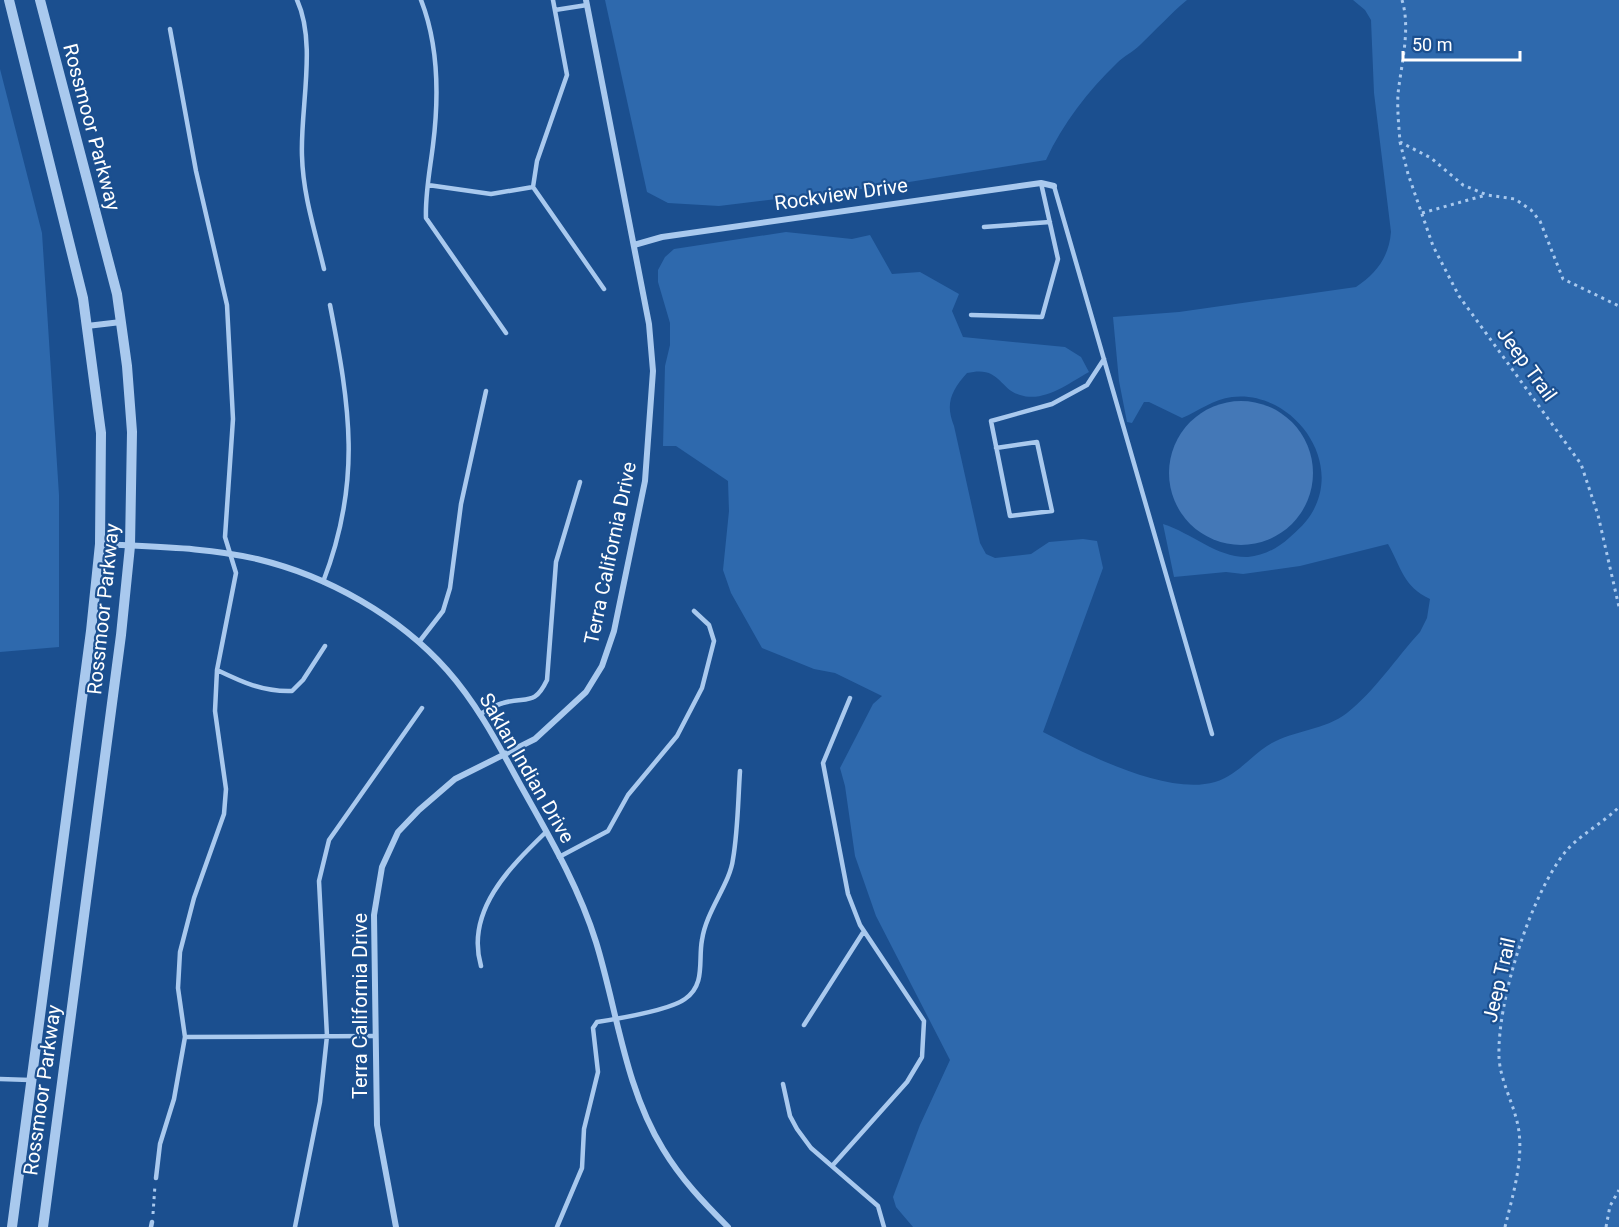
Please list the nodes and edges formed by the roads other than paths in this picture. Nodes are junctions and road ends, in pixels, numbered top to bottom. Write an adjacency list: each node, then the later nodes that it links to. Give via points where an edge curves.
1 (9, 0): 21 (street, Rossmoor Parkway)
2 (40, 0): 20 (street, Rossmoor Parkway)
3 (297, 0): 16 (lane, via 306,45 304,191)
4 (421, 0): 10 (lane, via 436,60 436,116)
5 (553, 0): 7 (lane)
6 (586, 2): 7 (lane); 15 (street, Terra California Drive)
7 (555, 10): 12 (lane, via 567,75 537,161)
8 (170, 28): 29 (lane, via 196,171 227,305 233,419 225,537)
9 (1041, 183): 11 (street, Rockview Drive); 13 (lane); 15 (street, Rockview Drive, via 674,235)
10 (428, 185): 12 (lane, via 491,194); 22 (lane, via 426,219)
11 (1054, 186): 23 (lane)
12 (533, 187): 17 (lane)
13 (1050, 222): 14 (lane); 19 (lane, via 1058,259 1042,317)
14 (984, 227)
15 (634, 245): 39 (street, Terra California Drive, via 650,324 653,371 645,481 614,631 602,666 586,692 535,739)
16 (324, 269)
17 (604, 289)
18 (330, 305): 30 (lane, via 350,428 347,491 336,549)
19 (972, 315)
20 (121, 322): 21 (street); 28 (street, Rossmoor Parkway, via 132,432)
21 (87, 326): 27 (street, Rossmoor Parkway, via 101,434)
22 (506, 333)
23 (1104, 359): 25 (lane, via 1087,385 1052,404 991,421); 38 (lane)
24 (486, 391): 32 (lane, via 461,504 450,588 443,611)
25 (996, 448): 25 (lane, via 1010,516 1052,511 1037,442)
26 (580, 482): 37 (lane, via 556,562 547,680 533,699 503,703)
27 (100, 544): 28 (street, Saklan Indian Drive); 51 (street, Rossmoor Parkway)
28 (130, 546): 29 (street, Saklan Indian Drive); 56 (street, Rossmoor Parkway)
29 (230, 555): 30 (street, Saklan Indian Drive, via 280,565); 34 (lane, via 236,573)
30 (323, 582): 32 (street, Saklan Indian Drive, via 362,602)
31 (694, 611): 42 (lane, via 709,625 714,641 702,688 677,736 628,795 608,831)
32 (418, 642): 37 (street, Saklan Indian Drive, via 448,671)
33 (325, 646): 34 (lane, via 292,691 252,687)
34 (217, 670): 49 (lane, via 215,711 226,789 219,833 194,898 180,952 178,988)
35 (850, 698): 43 (lane, via 823,763 849,894)
36 (422, 708): 47 (lane, via 329,840 319,881)
37 (480, 714): 39 (street, Saklan Indian Drive)
38 (1212, 734)
39 (504, 755): 41 (street, Saklan Indian Drive); 48 (street, Terra California Drive, via 455,779 398,832 382,867 374,915)
40 (740, 771): 45 (lane, via 733,861 701,941 698,984 685,999)
41 (546, 832): 42 (street, Saklan Indian Drive); 44 (lane, via 510,868 484,910 476,936)
42 (559, 856): 45 (street, Saklan Indian Drive, via 596,940)
43 (864, 931): 46 (lane); 53 (lane, via 924,1021 922,1057 907,1082)
44 (481, 966)
45 (617, 1019): 59 (lane, via 597,1022 593,1028 598,1072 584,1129 582,1168); 60 (street, Saklan Indian Drive, via 645,1115 662,1148 698,1198)
46 (804, 1025)
47 (327, 1036): 48 (lane); 49 (lane); 57 (lane, via 320,1102)
48 (375, 1036): 58 (street, Terra California Drive, via 377,1125)
49 (185, 1037): 54 (lane)
50 (0, 1080): 51 (lane)
51 (31, 1080): 55 (street, Rossmoor Parkway)
52 (783, 1084): 53 (lane, via 797,1129)
53 (832, 1166): 61 (lane, via 878,1206)
54 (156, 1178)
55 (12, 1227)
56 (43, 1227)
57 (294, 1227)
58 (396, 1227)
59 (557, 1227)
60 (728, 1227)
61 (884, 1227)

